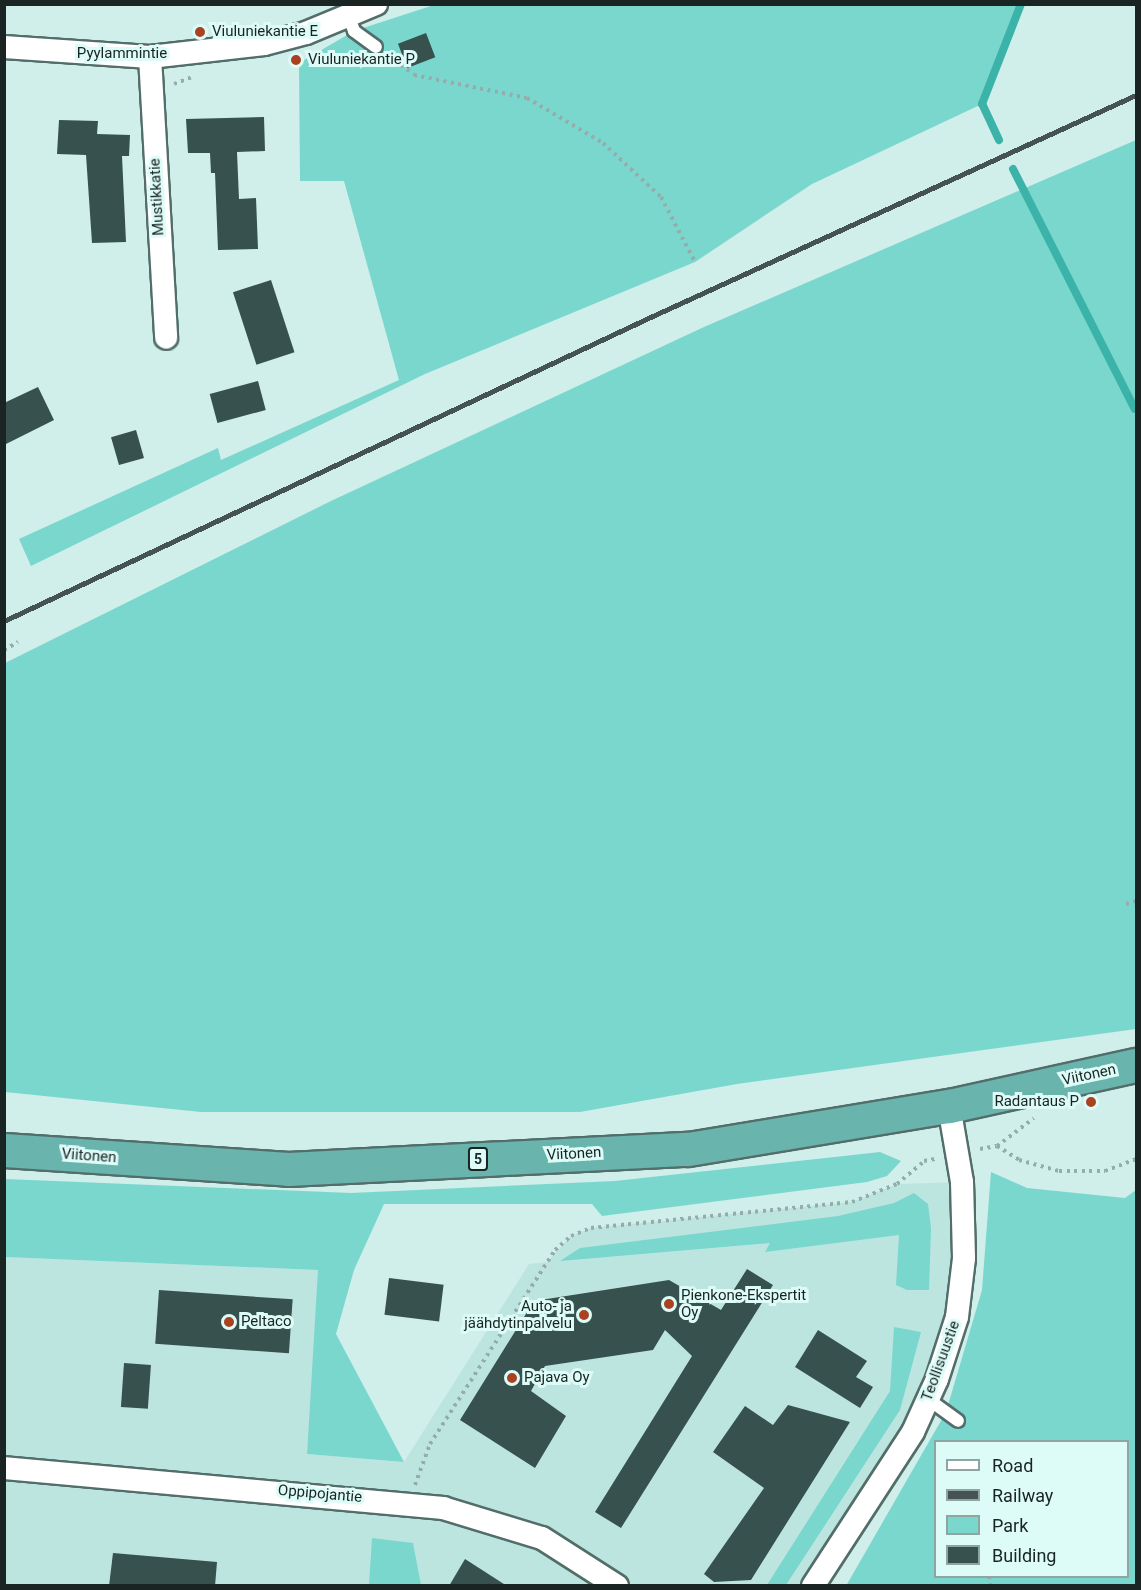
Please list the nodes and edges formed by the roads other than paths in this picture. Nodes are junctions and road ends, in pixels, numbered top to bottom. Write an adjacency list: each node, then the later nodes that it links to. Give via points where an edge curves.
1 (364, 8): 3 (lane, via 354,31); 4 (street, Pyylammintie, via 264,44)
2 (4, 47): 4 (street, Pyylammintie)
3 (376, 47)
4 (150, 57): 5 (street, Mustikkatie)
5 (166, 338)
6 (1137, 1065): 7 (highway, Viitonen / 5)
7 (949, 1106): 8 (highway, Viitonen / 5, via 688,1149 288,1169); 9 (street, Teollisuustie, via 962,1182 963,1270 957,1317)
8 (4, 1150)
9 (928, 1399): 10 (lane); 13 (street, Teollisuustie, via 913,1432)
10 (958, 1421)
11 (4, 1468): 12 (street, Oppipojantie, via 410,1502 469,1514 542,1538)
12 (617, 1586)
13 (813, 1586)

